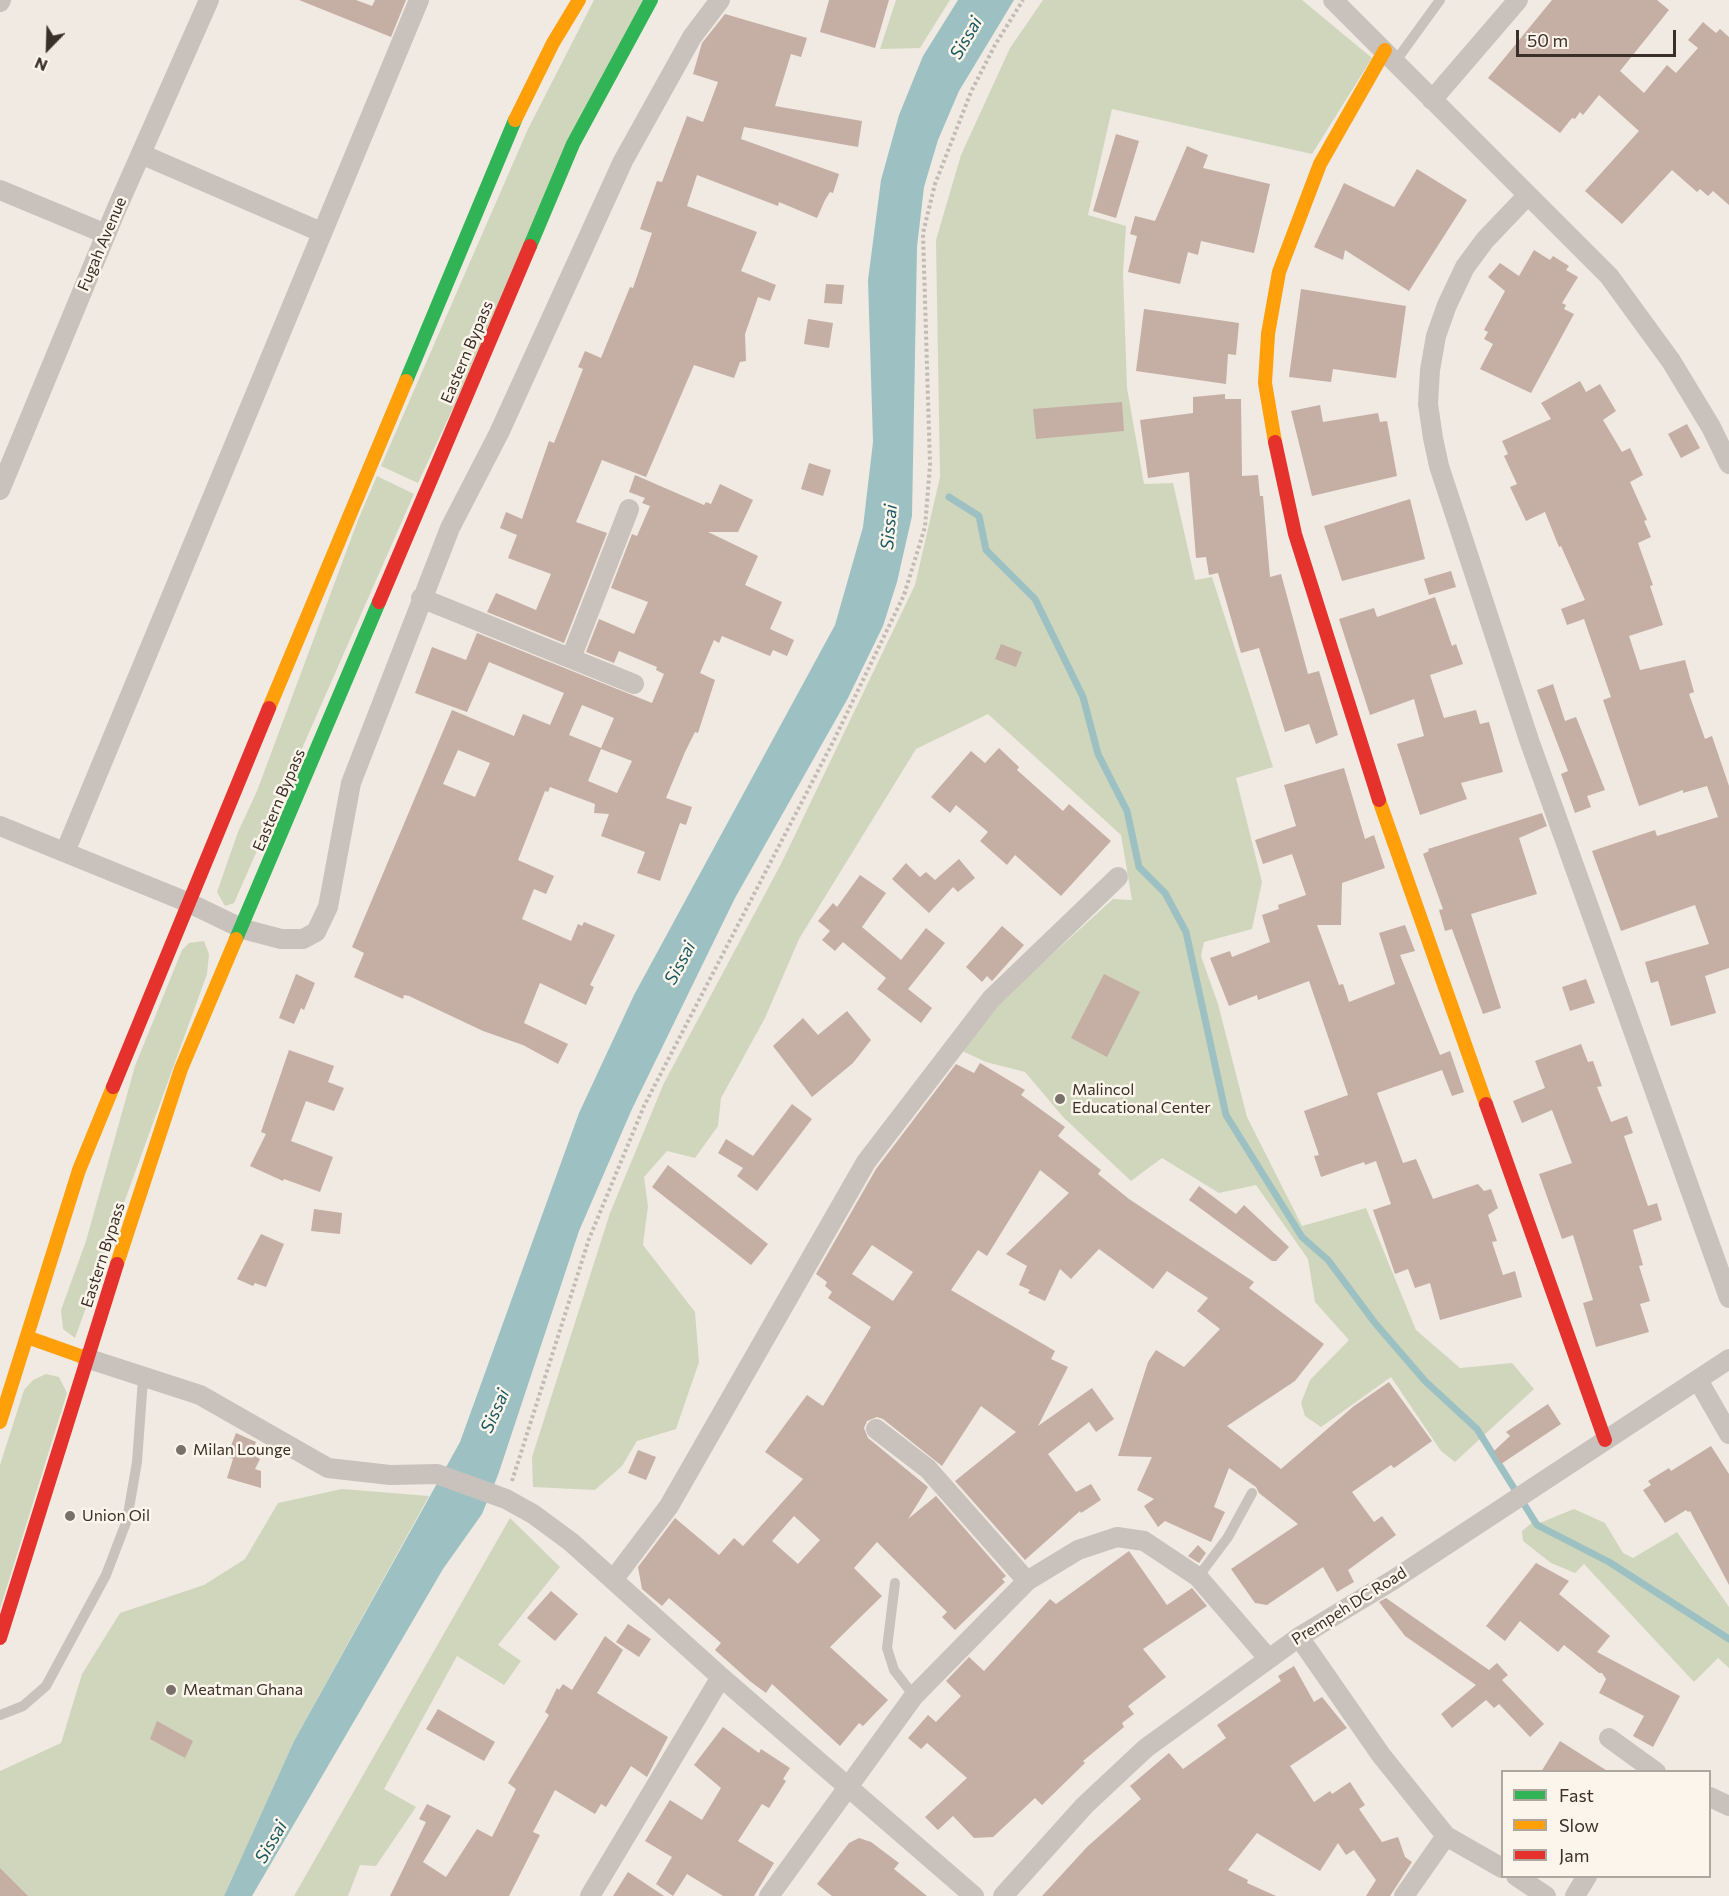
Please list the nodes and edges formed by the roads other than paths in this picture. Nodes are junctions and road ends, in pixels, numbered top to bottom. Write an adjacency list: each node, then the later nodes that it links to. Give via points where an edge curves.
1 (209, 0): 11 (street, Fugah Avenue)
2 (419, 0): 14 (street)
3 (579, 0): 25 (main road, via 518,114)
4 (651, 0): 26 (main road, Eastern Bypass, via 573,144)
5 (720, 0): 19 (street, via 692,37 623,161 499,433 450,528)
6 (1333, 0): 9 (street)
7 (1440, 0): 9 (lane)
8 (1518, 0): 10 (street)
9 (1390, 56): 10 (street); 36 (main road, via 1320,164 1292,234 1279,272 1268,334 1267,404 1295,534 1377,792)
10 (1432, 100): 13 (street)
11 (141, 154): 14 (street); 15 (street, Fugah Avenue)
12 (0, 190): 15 (street)
13 (1528, 195): 16 (street, via 1609,276 1671,361 1712,427); 27 (street, via 1465,267 1436,336 1428,404 1438,466 1529,740)
14 (321, 232): 23 (street)
15 (106, 234): 17 (street, Fugah Avenue)
16 (1729, 464)
17 (0, 490)
18 (630, 509): 20 (street)
19 (421, 598): 20 (street); 26 (street, via 351,783 328,907 316,932 303,939 281,939)
20 (571, 658): 21 (street)
21 (634, 684)
22 (0, 826): 23 (street)
23 (65, 852): 25 (street)
24 (1118, 877): 39 (street, via 991,999 866,1162 669,1506)
25 (187, 902): 26 (street); 28 (main road, via 79,1170)
26 (243, 929): 29 (main road, Eastern Bypass, via 181,1070)
27 (1729, 1298)
28 (27, 1337): 29 (main road); 33 (main road)
29 (86, 1358): 31 (street); 43 (main road, Eastern Bypass)
30 (1729, 1359): 32 (street, Prempeh DC Road)
31 (144, 1379): 39 (street, via 200,1395 328,1468 390,1475 437,1474 501,1496 553,1528); 47 (lane, via 127,1520 106,1575 46,1686 23,1706)
32 (1698, 1380): 35 (street); 36 (street, Prempeh DC Road)
33 (0, 1422)
34 (876, 1429): 40 (street, via 928,1468)
35 (1729, 1434)
36 (1605, 1440): 42 (street, Prempeh DC Road)
37 (1252, 1492): 38 (lane, via 1228,1537)
38 (1198, 1577): 40 (street, via 1144,1541 1117,1537 1078,1550); 44 (street)
39 (613, 1580): 45 (street)
40 (1027, 1581): 46 (street)
41 (895, 1583): 46 (lane, via 888,1654 894,1670)
42 (1299, 1637): 44 (street, Prempeh DC Road); 53 (street, via 1381,1755)
43 (0, 1638)
44 (1268, 1658): 60 (street, Prempeh DC Road, via 1116,1773)
45 (721, 1677): 50 (street); 57 (street)
46 (914, 1696): 50 (street)
47 (0, 1715)
48 (1609, 1738): 49 (street)
49 (1652, 1770)
50 (847, 1786): 58 (street); 59 (street)
51 (1711, 1797): 52 (street)
52 (1729, 1806)
53 (1446, 1836): 54 (street); 61 (street)
54 (1501, 1867)
55 (1519, 1878): 62 (street)
56 (1586, 1878): 63 (street)
57 (590, 1896)
58 (768, 1896)
59 (974, 1896)
60 (1003, 1896)
61 (1404, 1896)
62 (1546, 1896)
63 (1575, 1896)

